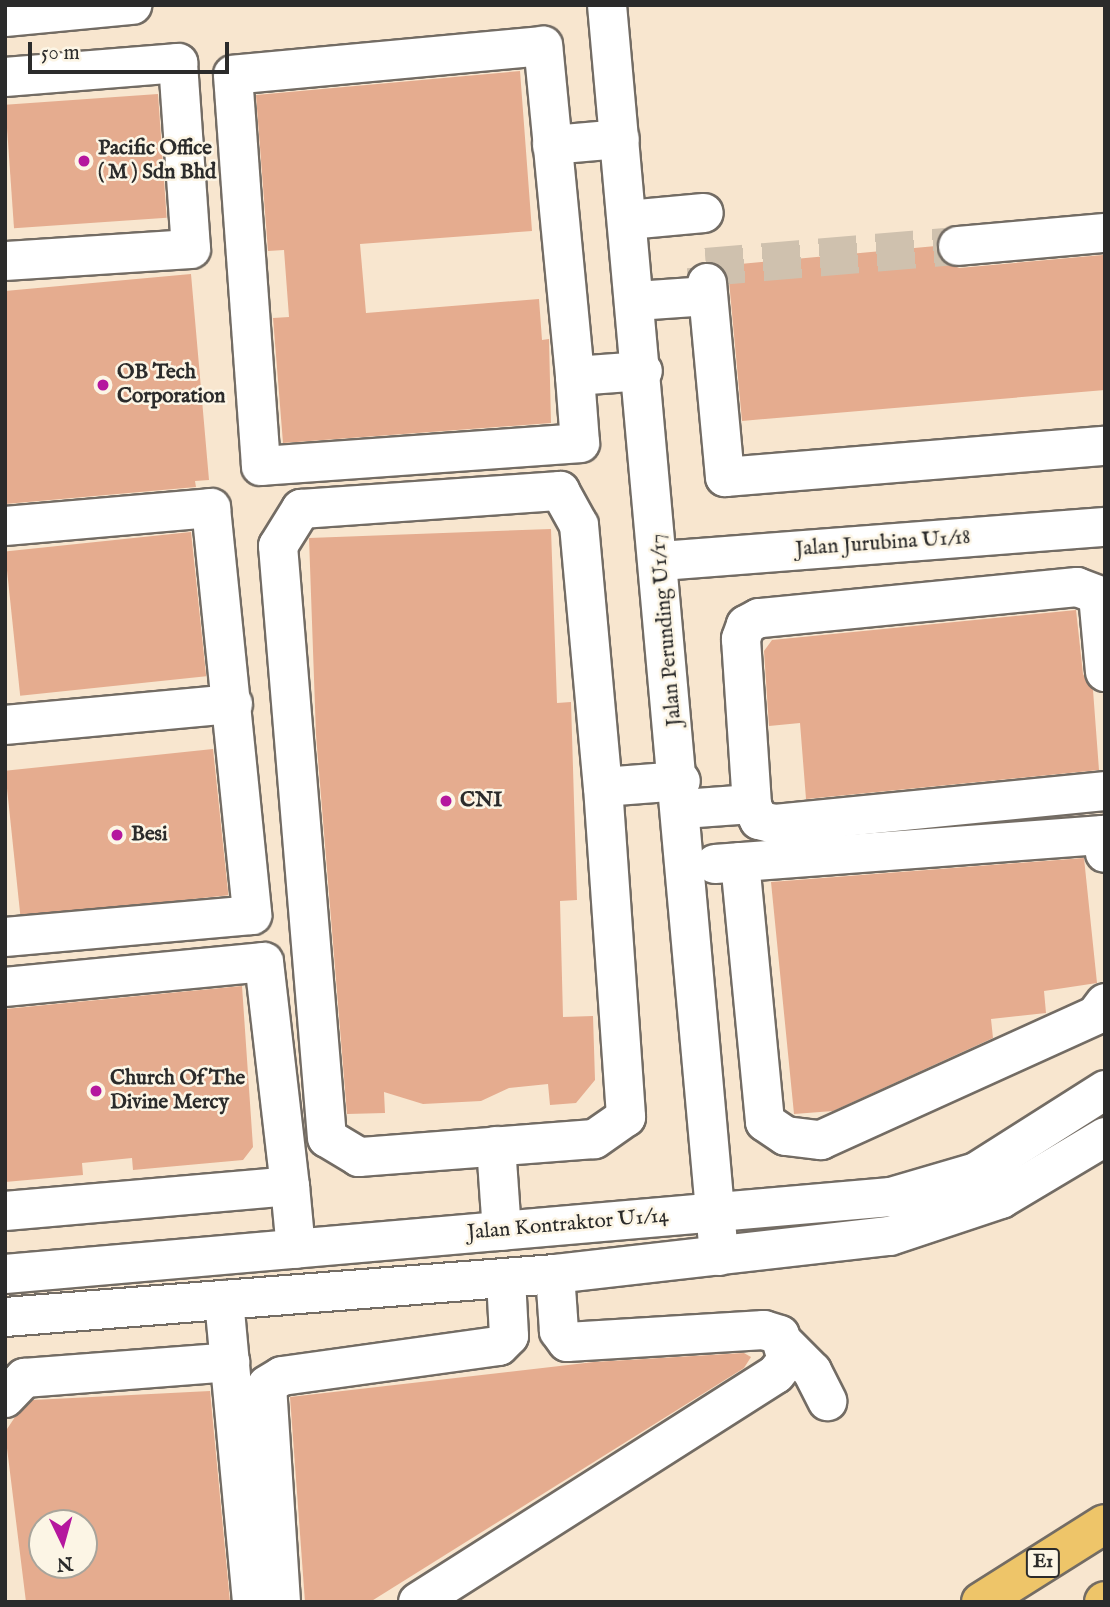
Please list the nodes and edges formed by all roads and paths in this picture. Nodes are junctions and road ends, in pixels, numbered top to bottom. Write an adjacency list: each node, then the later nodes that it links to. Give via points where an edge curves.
1 (132, 5): 3 (street)
2 (607, 5): 5 (street, Jalan Perunding U1/17)
3 (5, 17)
4 (5, 76): 11 (street, via 178,63 191,249)
5 (620, 139): 6 (street); 8 (street, Jalan Perunding U1/17)
6 (552, 145): 14 (street); 14 (street, via 543,46 233,75 261,466 580,443)
7 (704, 213): 8 (street)
8 (628, 220): 12 (street, Jalan Perunding U1/17)
9 (1105, 233): 10 (street)
10 (958, 246)
11 (5, 261)
12 (636, 302): 13 (street, Jalan Perunding U1/17); 15 (street, via 708,290 725,477)
13 (643, 371): 14 (street); 18 (street, Jalan Perunding U1/17)
14 (575, 376)
15 (1105, 446)
16 (5, 526): 20 (street, via 211,508)
17 (1105, 527): 18 (street, Jalan Jurubina U1/18)
18 (661, 561): 24 (street, Jalan Perunding U1/17)
19 (1105, 672): 25 (street, via 1098,595 1077,587 759,618 746,625 741,639)
20 (233, 704): 21 (street); 29 (street, via 253,915)
21 (5, 725)
22 (603, 787): 24 (street); 34 (street, via 626,1117 594,1139); 34 (street, via 579,525 560,491 301,509 278,546 327,1138 359,1157)
23 (1105, 791): 25 (street, via 774,824 759,820)
24 (682, 795): 25 (street); 28 (street, Jalan Perunding U1/17)
25 (752, 804)
26 (1105, 853): 27 (street, via 1102,835)
27 (740, 862): 28 (street); 31 (street, via 765,1122 786,1136 821,1140 1096,1015)
28 (687, 866): 37 (street, Jalan Perunding U1/17)
29 (5, 937)
30 (5, 987): 35 (street, via 264,962)
31 (1105, 1003)
32 (1105, 1090): 37 (street, Jalan Kontraktor U1/14, via 976,1172 891,1197)
33 (1105, 1137): 40 (street, via 1001,1199 890,1236)
34 (496, 1146): 38 (street)
35 (290, 1186): 36 (street); 39 (street)
36 (5, 1212)
37 (716, 1213): 38 (street, Jalan Kontraktor U1/14); 40 (street, Jalan Perunding U1/17)
38 (502, 1231): 39 (street, Jalan Kontraktor U1/14)
39 (296, 1249): 42 (street, Jalan Kontraktor U1/14)
40 (719, 1256): 41 (street)
41 (555, 1274): 43 (street); 46 (street, via 559,1331 567,1342 764,1330)
42 (5, 1275)
43 (506, 1278): 44 (street); 52 (street, via 509,1336 499,1346 282,1376 267,1385)
44 (224, 1300): 45 (street); 47 (street)
45 (5, 1317)
46 (786, 1345): 49 (street, via 813,1371); 53 (street, via 787,1360 776,1374)
47 (230, 1362): 48 (street, via 24,1378); 51 (street)
48 (5, 1398)
49 (827, 1401)
50 (1105, 1524): 54 (highway, E1)
51 (252, 1602)
52 (281, 1602)
53 (418, 1602)
54 (981, 1602)

